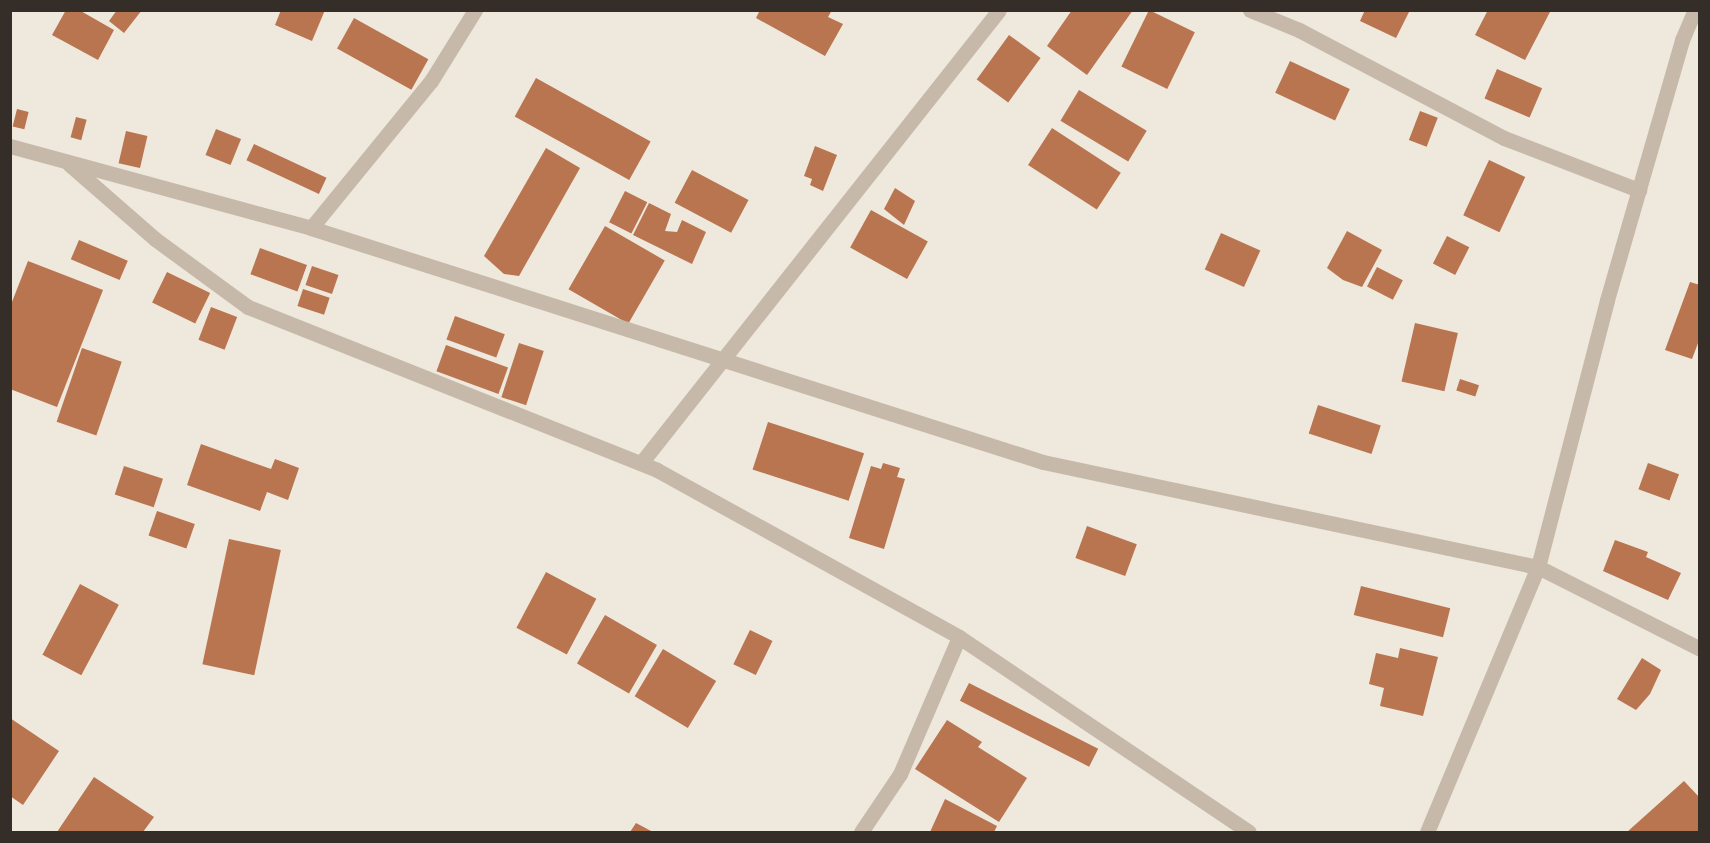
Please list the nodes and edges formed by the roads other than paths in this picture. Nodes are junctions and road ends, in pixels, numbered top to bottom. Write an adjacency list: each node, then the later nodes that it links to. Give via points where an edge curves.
1 (475, 10): 8 (street, via 431,81)
2 (999, 10): 9 (street)
3 (1250, 10): 7 (street, via 1299,30 1504,138)
4 (1695, 10): 7 (street)
5 (10, 146): 6 (street)
6 (64, 160): 8 (street); 10 (street, via 155,239 248,307)
7 (1639, 190): 11 (street)
8 (311, 228): 9 (street)
9 (721, 359): 10 (street); 11 (street, via 1043,462)
10 (641, 463): 12 (street)
11 (1538, 567): 13 (street); 16 (street)
12 (959, 637): 14 (street, via 900,774); 15 (street)
13 (1700, 649)
14 (861, 832)
15 (1249, 832)
16 (1427, 832)

